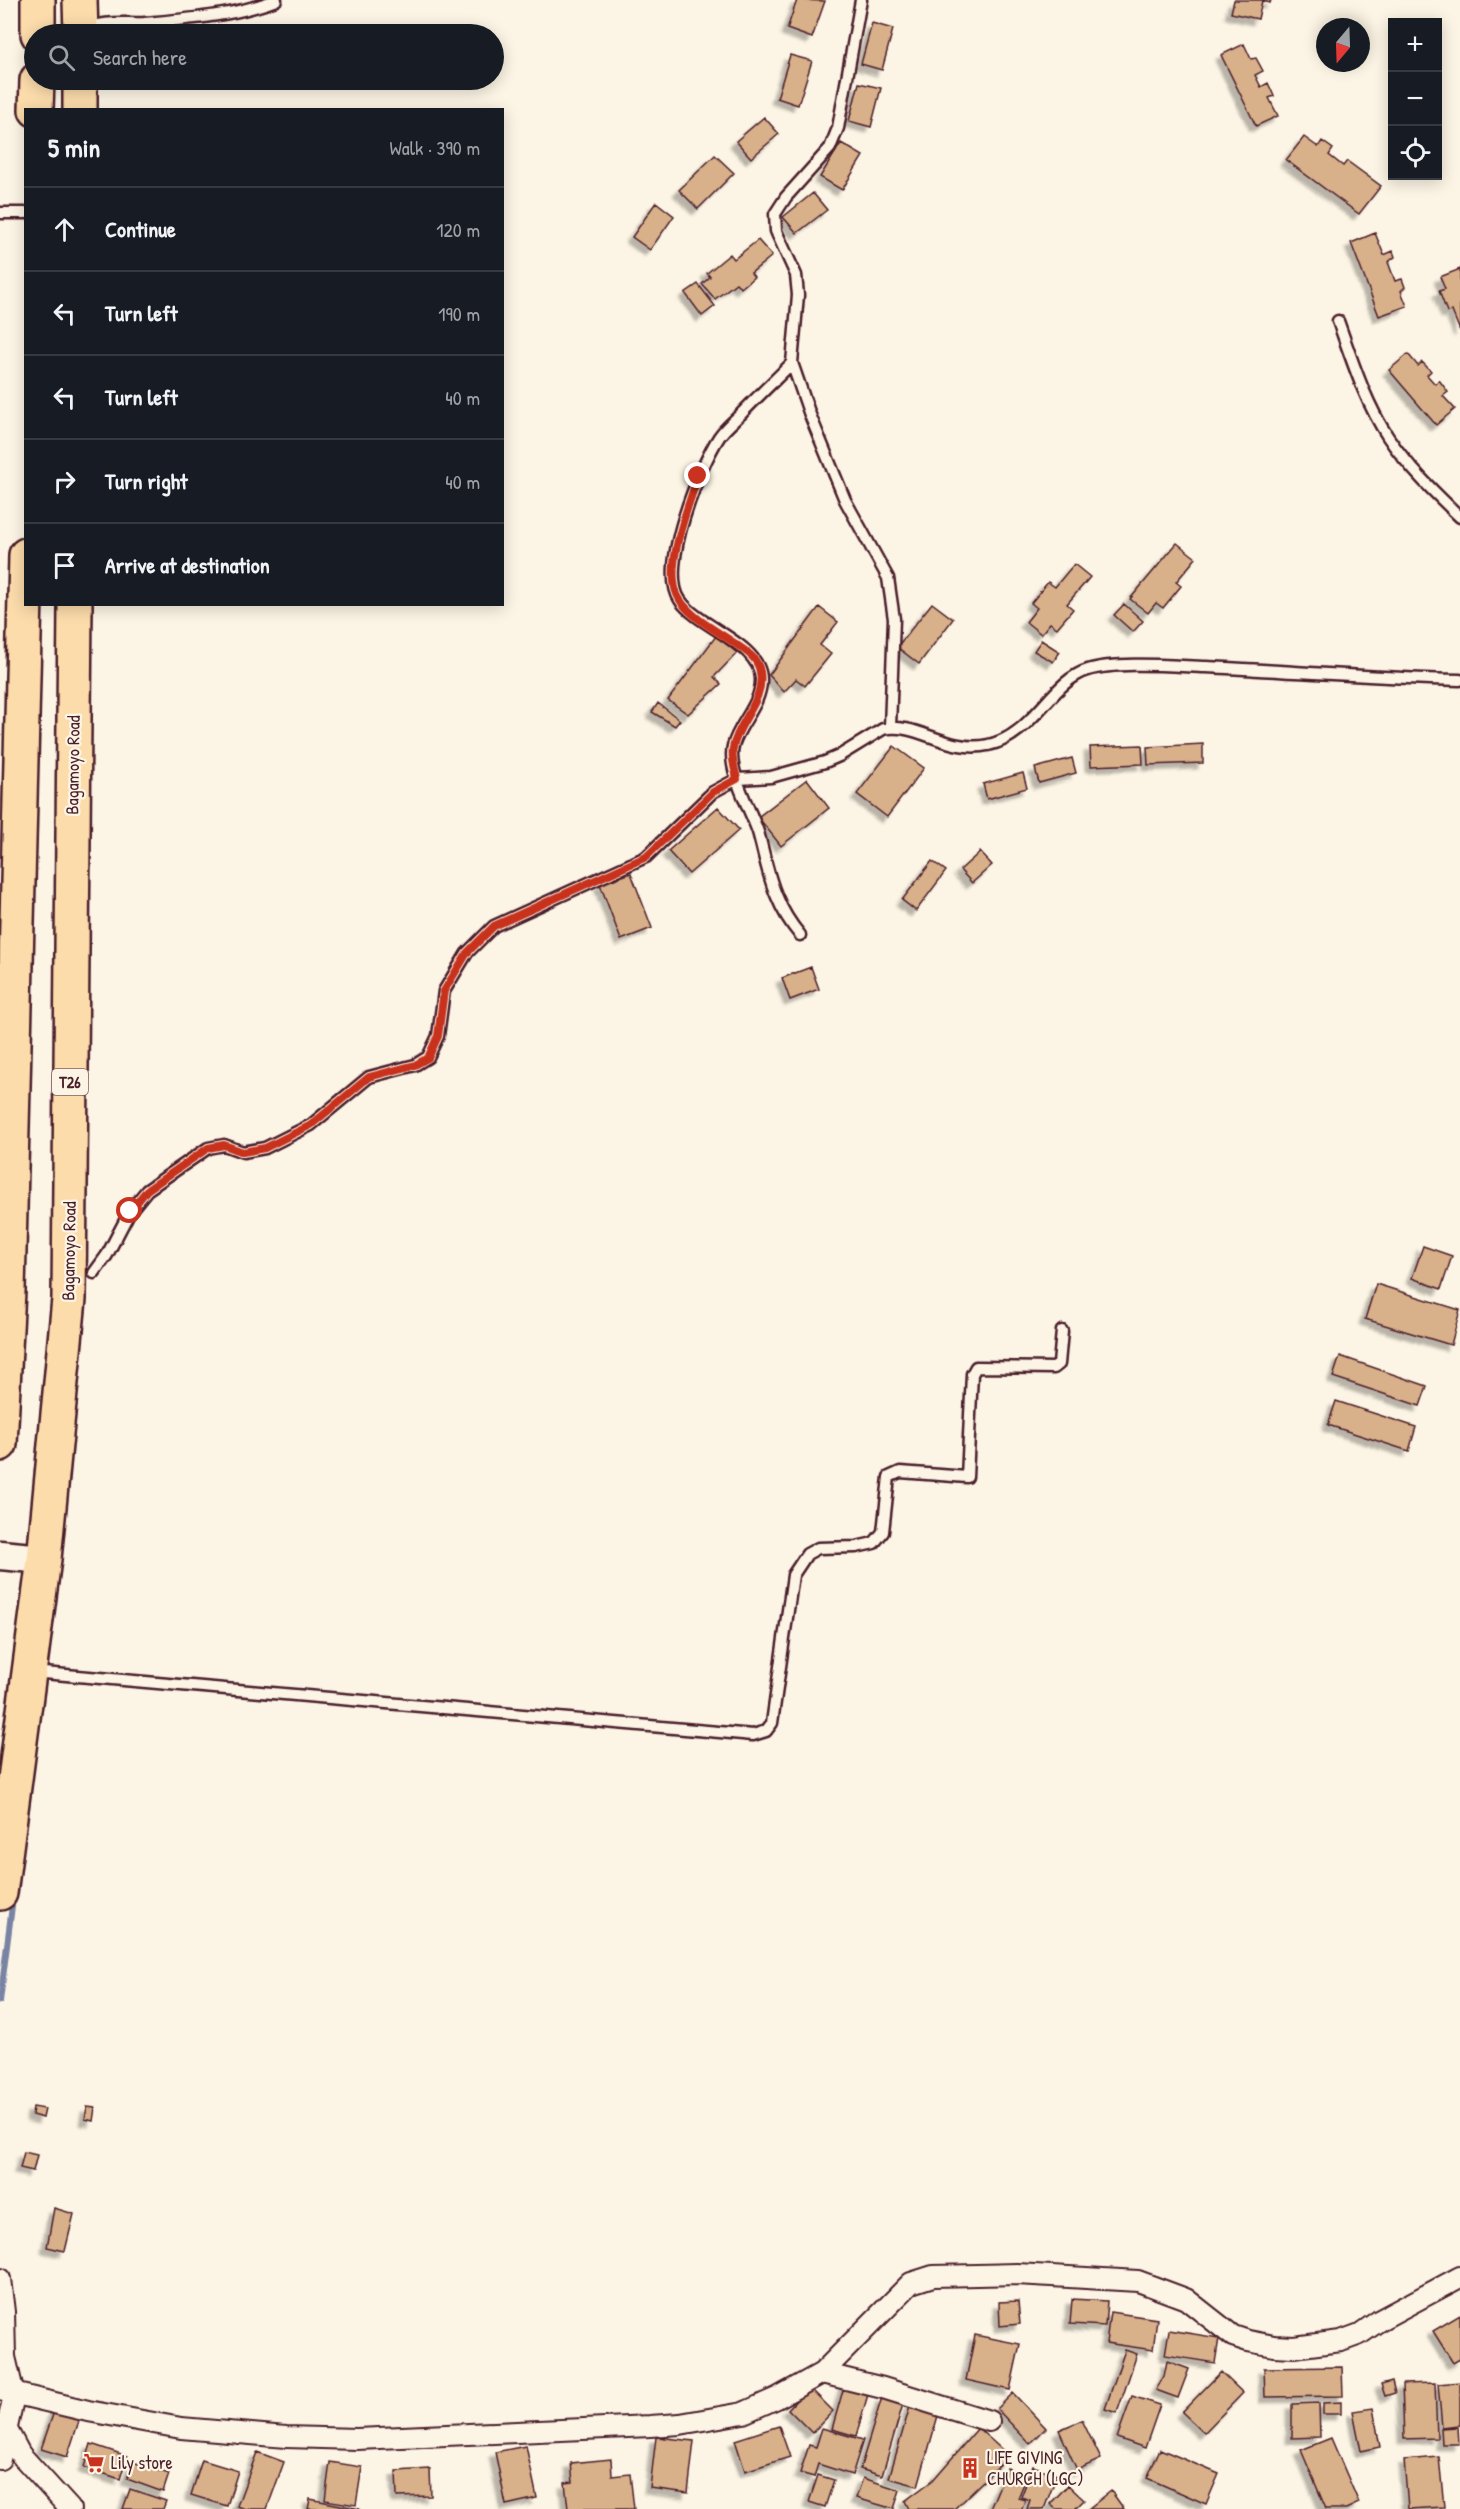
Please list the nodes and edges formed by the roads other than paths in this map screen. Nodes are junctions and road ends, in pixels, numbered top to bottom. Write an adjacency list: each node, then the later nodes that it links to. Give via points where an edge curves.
1 (38, 0): 5 (highway)
2 (80, 0): 6 (highway)
3 (276, 0): 7 (lane, via 218,16)
4 (861, 0): 15 (lane, via 838,128 830,148 775,214 776,231 796,275)
5 (38, 24)
6 (81, 24)
7 (108, 24)
8 (37, 90): 10 (highway)
9 (80, 90): 11 (highway)
10 (36, 108)
11 (80, 108)
12 (0, 213): 13 (lane)
13 (24, 213)
14 (1338, 321): 16 (lane, via 1358,378 1388,437 1424,483)
15 (792, 363): 20 (lane, via 845,500 888,578 894,619); 21 (lane, via 720,435 698,476 679,537 674,573 679,599 754,657 760,669 757,698 733,746)
16 (1460, 516)
17 (25, 606): 25 (highway, via 8,1292)
18 (75, 606): 27 (highway, Bagamoyo Road / T26, via 69,1299)
19 (1460, 680): 20 (lane, via 1167,666 1103,667 1070,679 1036,716 990,745 954,746)
20 (890, 727): 21 (lane, via 825,762 771,777)
21 (737, 779): 22 (lane, via 752,814 776,895 787,920); 23 (lane, via 713,792 646,857 494,926 467,953 444,991 438,1036 428,1058 369,1077 311,1125 265,1148 243,1152 224,1145 208,1148 147,1190 130,1211)
22 (800, 935)
23 (94, 1273)
24 (1062, 1331): 28 (lane, via 1059,1364 1054,1368 976,1367 972,1374 967,1477 894,1474 889,1477 883,1532 874,1543 818,1548 807,1554 793,1575 772,1723 766,1731 753,1735)
25 (0, 1444)
26 (0, 1555): 27 (main road)
27 (44, 1559): 28 (highway, Bagamoyo Road / T26)
28 (29, 1672): 29 (highway, Bagamoyo Road / T26)
29 (0, 1893)
30 (1460, 2277): 32 (street, via 1360,2334 1341,2341 1294,2347 1248,2342 1233,2336 1186,2299 1138,2281 1017,2274 933,2276 911,2283)
31 (0, 2279): 33 (street)
32 (822, 2373): 33 (street, via 743,2413 680,2424 357,2439 181,2428); 34 (street)
33 (7, 2393): 35 (street)
34 (989, 2421)
35 (6, 2428): 36 (street); 37 (street, via 20,2454)
36 (0, 2459)
37 (70, 2509)

